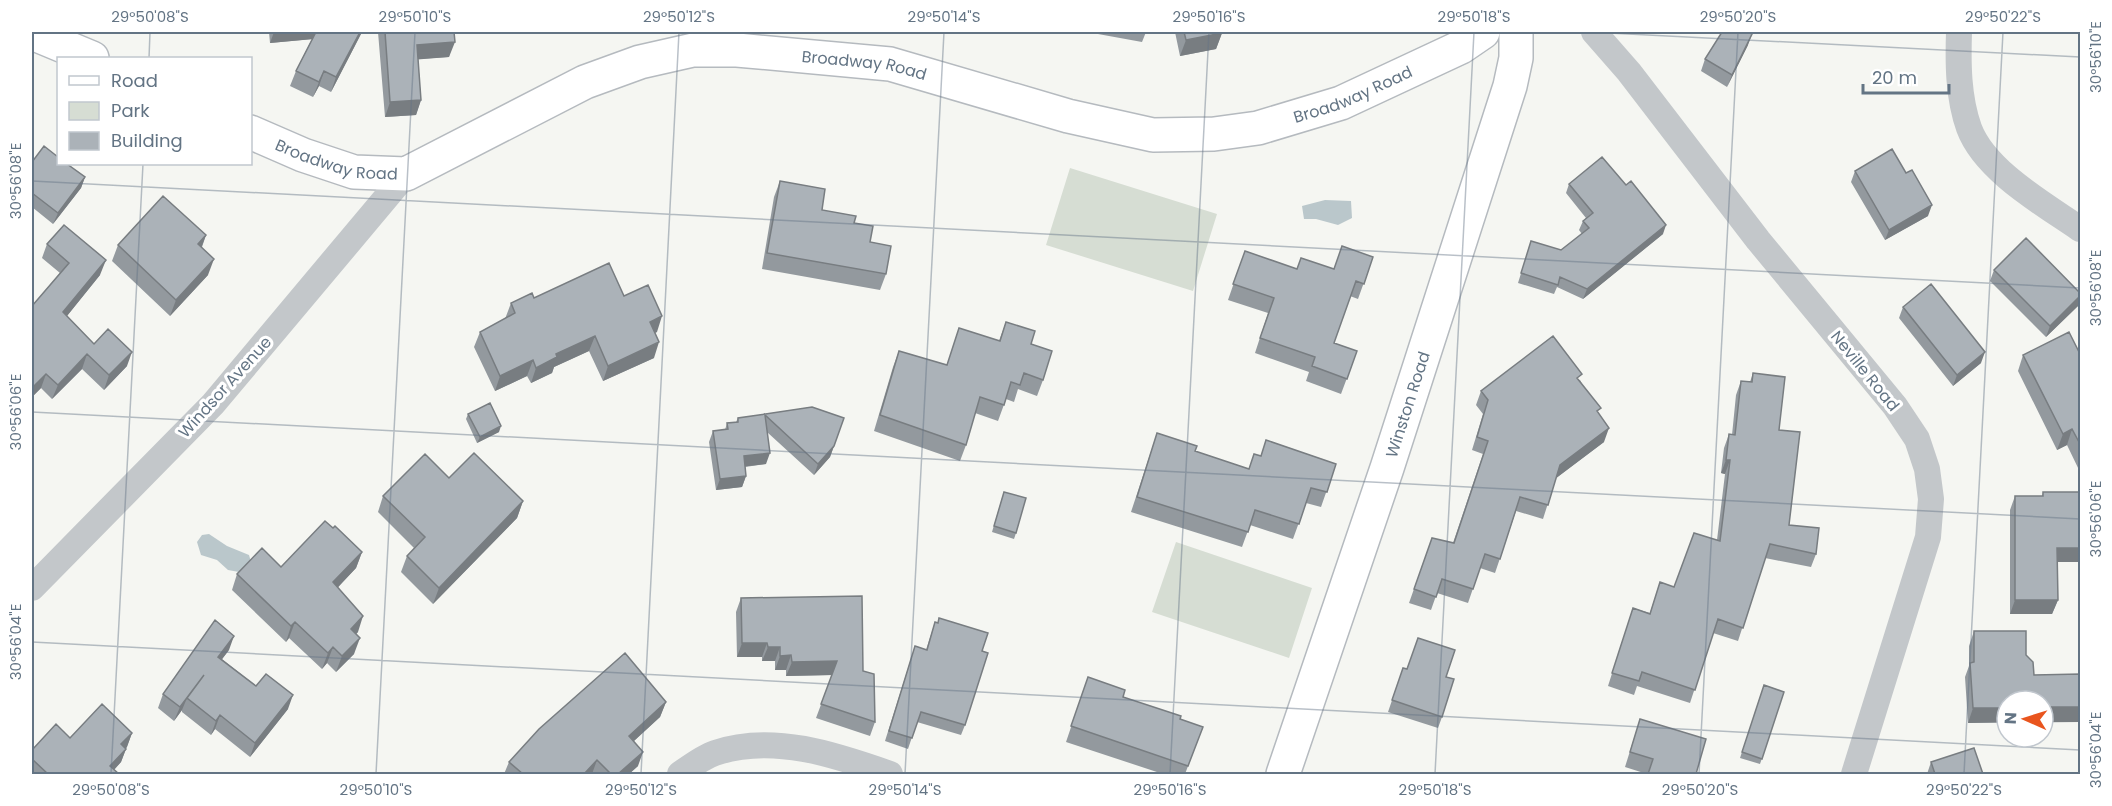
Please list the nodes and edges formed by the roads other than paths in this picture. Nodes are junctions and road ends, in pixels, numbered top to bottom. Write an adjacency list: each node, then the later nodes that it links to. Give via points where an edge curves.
1 (1483, 32): 8 (street, Broadway Road, via 1461,47 1341,103 1258,128 1204,134 1153,135 1121,128 890,64 796,54 693,50 640,62 585,82)
2 (1516, 32): 13 (street, Winston Road, via 1510,86)
3 (1594, 32): 14 (street, Neville Road, via 1895,406 1917,439 1931,499 1928,537)
4 (1959, 32): 9 (street, via 1960,84 1970,129 1988,157 2023,190)
5 (32, 33): 6 (street)
6 (90, 57)
7 (252, 133): 8 (street, Broadway Road, via 354,172)
8 (406, 174): 10 (street, Windsor Avenue, via 213,404)
9 (2080, 230)
10 (32, 588)
11 (680, 774): 12 (street, via 714,753 757,746 793,747)
12 (890, 774)
13 (1283, 774)
14 (1854, 774)

